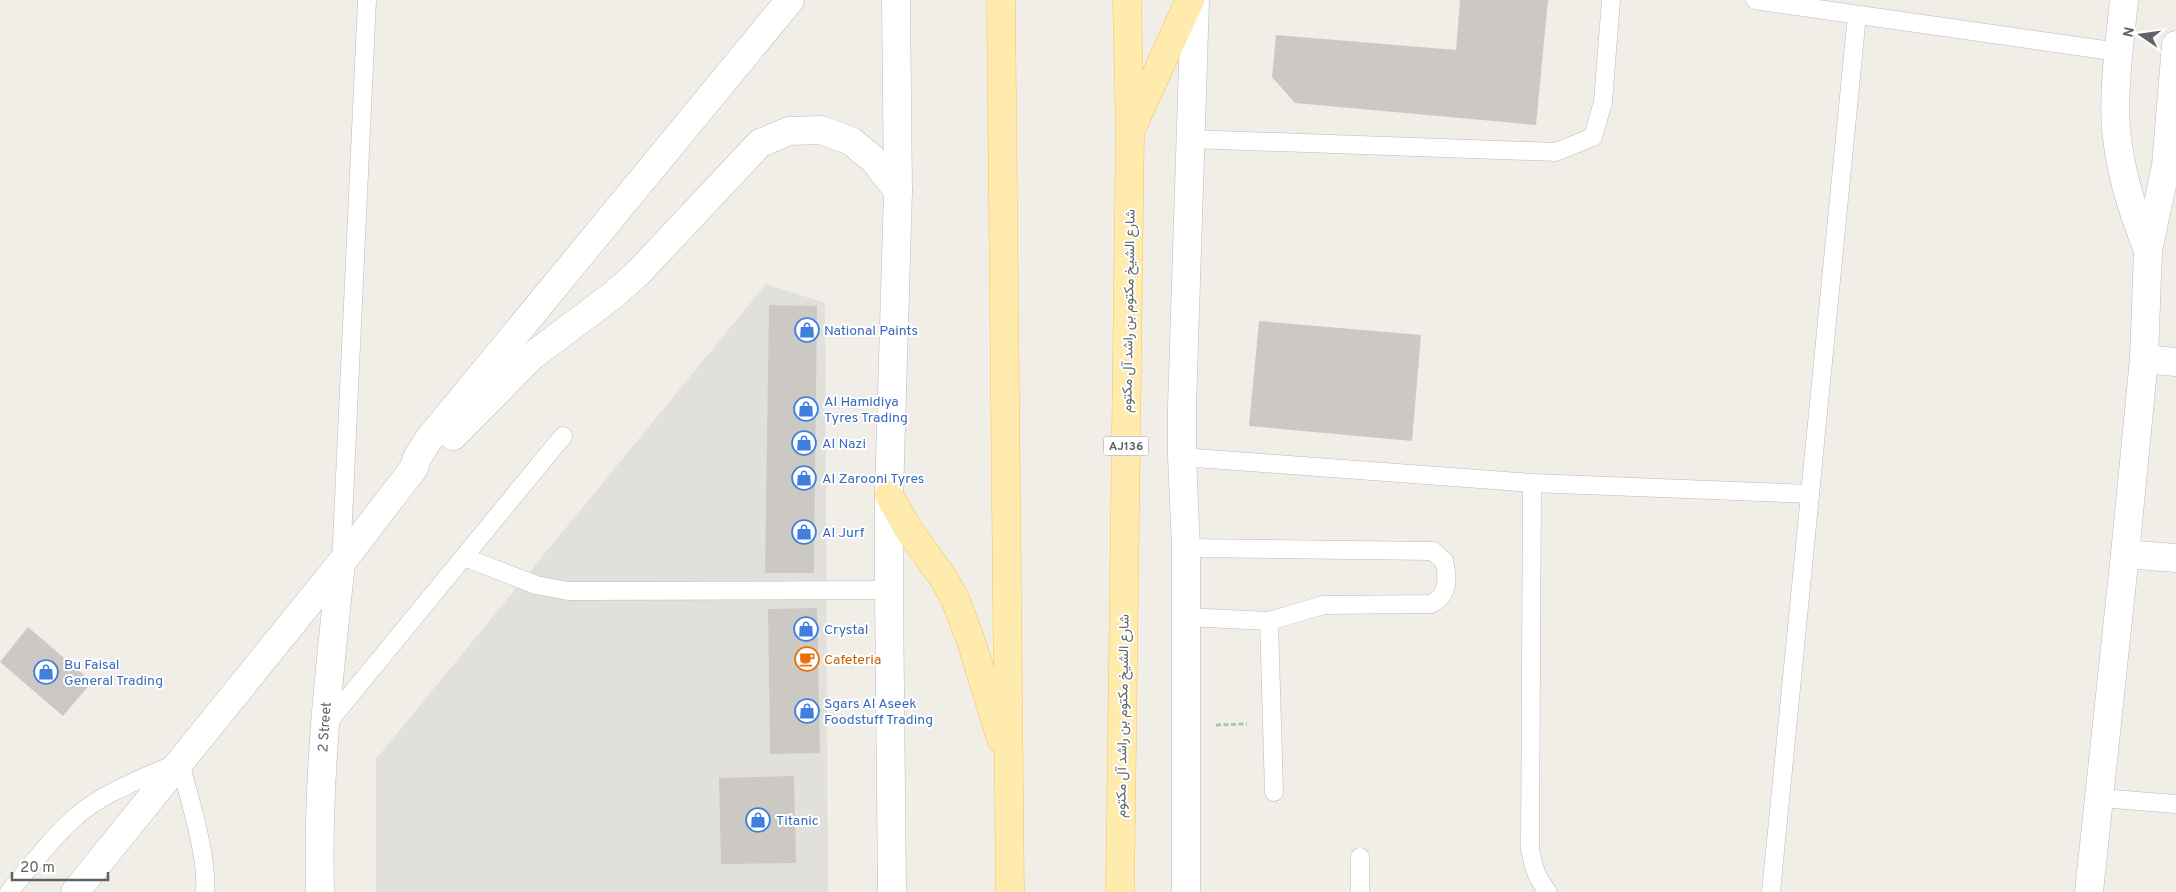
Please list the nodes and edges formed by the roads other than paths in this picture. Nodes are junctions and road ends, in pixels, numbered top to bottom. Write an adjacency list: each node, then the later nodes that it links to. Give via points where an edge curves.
1 (367, 0): 31 (lane)
2 (790, 0): 23 (street, via 429,439)
3 (896, 0): 17 (street)
4 (1001, 0): 37 (main road)
5 (1127, 0): 14 (main road, شارع الشيخ مكتوم بن راشد آل مكتوم / AJ136)
6 (1190, 0): 14 (main road)
7 (1195, 0): 15 (street)
8 (1611, 0): 15 (lane, via 1603,102 1593,137 1556,152)
9 (1755, 0): 11 (lane)
10 (2124, 0): 13 (street)
11 (1857, 15): 13 (lane); 25 (lane)
12 (2176, 45): 16 (street)
13 (2119, 52): 18 (street, via 2116,127 2120,159 2126,190)
14 (1130, 131): 49 (main road, شارع الشيخ مكتوم بن راشد آل مكتوم / AJ136)
15 (1191, 138): 22 (street)
16 (2172, 138): 18 (street)
17 (898, 191): 23 (street, via 875,161 851,140 821,130 789,131 760,143 638,273 532,356 439,451); 26 (street)
18 (2148, 250): 19 (street)
19 (2144, 359): 20 (street); 28 (street)
20 (2176, 362)
21 (563, 436): 29 (lane)
22 (1182, 457): 24 (lane); 27 (street)
23 (414, 468): 31 (street)
24 (1532, 482): 25 (lane); 42 (lane, via 1530,848)
25 (1810, 494): 52 (lane)
26 (889, 495): 32 (street); 37 (main road, via 955,599)
27 (1186, 548): 33 (street); 34 (lane, via 1433,551 1444,561 1446,586 1438,600 1431,604 1323,605)
28 (2125, 554): 30 (street); 39 (street)
29 (464, 557): 32 (lane, via 536,585 568,591); 35 (lane)
30 (2176, 558)
31 (341, 563): 35 (street, 2 Street); 36 (street)
32 (889, 590): 47 (street)
33 (1185, 617): 34 (lane); 50 (street)
34 (1269, 621): 38 (lane)
35 (323, 728): 46 (street, 2 Street)
36 (180, 762): 43 (lane, via 111,793 73,819); 44 (street); 45 (lane, via 199,838)
37 (1010, 769): 48 (main road)
38 (1274, 792)
39 (2100, 798): 40 (lane); 53 (street)
40 (2176, 804)
41 (1360, 857): 51 (lane)
42 (1541, 889)
43 (9, 892)
44 (75, 892)
45 (205, 892)
46 (320, 892)
47 (892, 892)
48 (1010, 892)
49 (1120, 892)
50 (1186, 892)
51 (1360, 892)
52 (1771, 892)
53 (2090, 892)

